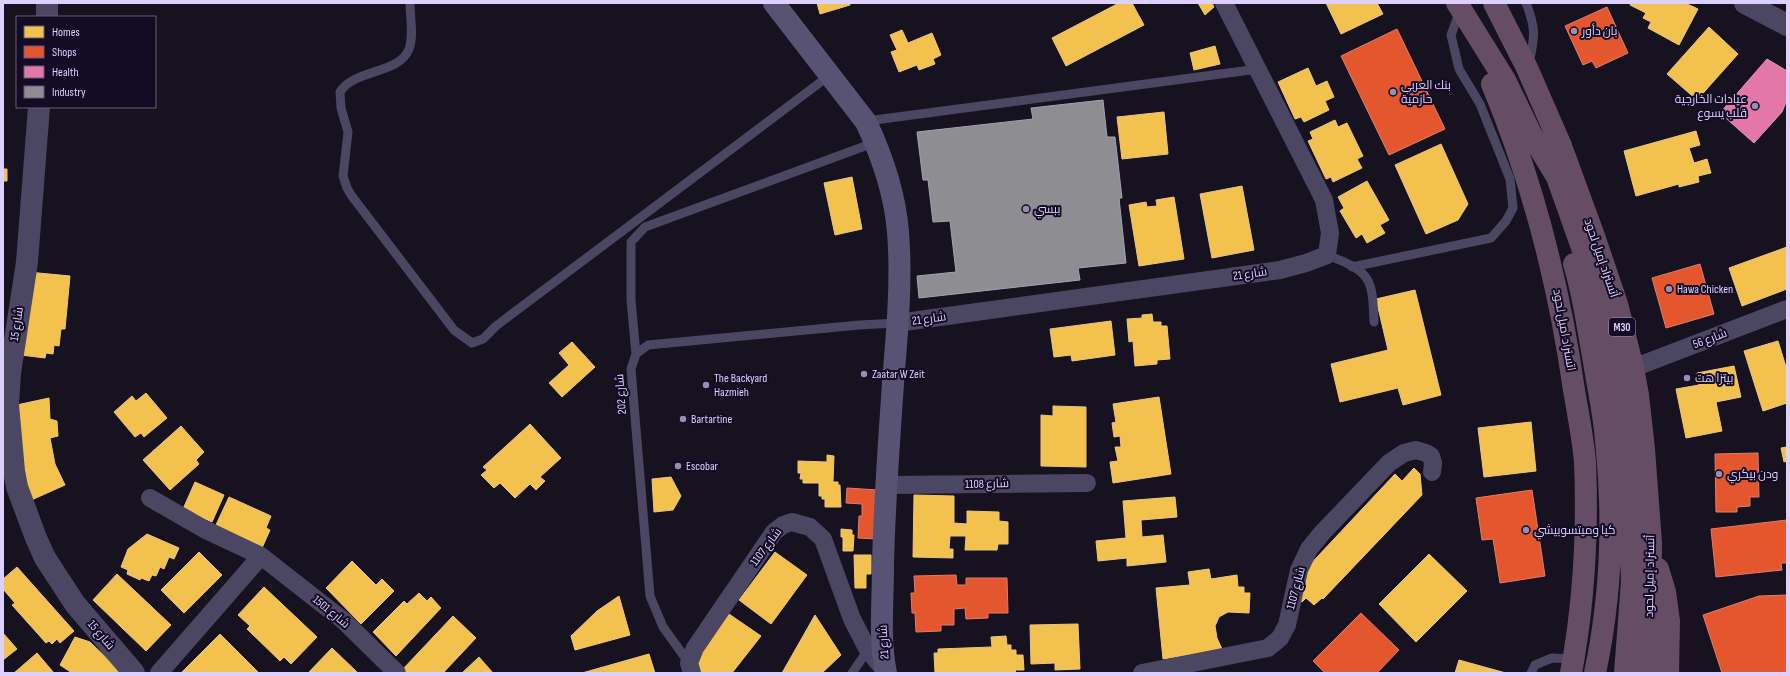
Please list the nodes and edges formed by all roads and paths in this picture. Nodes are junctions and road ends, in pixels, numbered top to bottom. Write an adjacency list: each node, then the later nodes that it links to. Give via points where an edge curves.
1 (47, 3): 9 (street)
2 (410, 3): 13 (lane, via 411,40 406,56 347,82 340,92 341,108 348,132 344,176 351,195 449,324 472,343 483,339 496,326)
3 (774, 3): 13 (main road, شارع 21)
4 (1224, 3): 12 (street)
5 (1494, 3): 11 (highway, أتستراد إميل لحود / M30)
6 (1526, 3): 11 (lane, via 1532,20 1534,39)
7 (1746, 3): 10 (street)
8 (1457, 6): 16 (highway, via 1505,80); 19 (lane, via 1451,35 1459,68 1480,104 1510,179 1513,208 1506,222 1491,238); 32 (highway, اتستراد اميل لحود, via 1493,84 1521,159 1553,269 1568,346 1585,461 1586,529 1581,613)
9 (47, 16)
10 (1787, 25)
11 (1527, 68): 24 (highway, أتستراد إميل لحود / M30, via 1561,146 1594,236 1617,304)
12 (1258, 69): 15 (lane); 18 (street, via 1324,200 1330,234)
13 (830, 75): 15 (main road, شارع 21)
14 (39, 108): 35 (street, شارع 15, via 27,262 10,373 8,405 14,471 17,487 45,558 75,604)
15 (866, 122): 17 (main road, شارع 21)
16 (1532, 134): 42 (highway, via 1576,271 1587,321 1606,441 1609,482 1609,565 1602,630); 43 (highway, via 1557,177 1568,206 1598,298 1617,381 1627,464 1632,581)
17 (876, 142): 22 (main road, شارع 21, via 893,201 898,232); 23 (lane, شارع 202, via 645,227 632,242 631,253 631,300)
18 (1327, 254): 19 (lane); 22 (street, شارع 21, via 1280,270)
19 (1352, 267): 21 (lane, via 1368,279)
20 (1787, 309): 24 (street, شارع 56)
21 (1374, 322)
22 (897, 323): 23 (lane, via 648,345); 27 (main road, شارع 21)
23 (636, 354): 33 (lane, شارع 202, via 631,369 650,596 663,627)
24 (1633, 368): 29 (highway, أتستراد إميل لحود / M30, via 1644,449)
25 (1432, 472): 40 (street, شارع 1107, via 1434,463 1426,452 1416,450 1404,453 1389,463 1322,533 1309,549 1299,570 1287,625 1280,638 1268,648)
26 (1087, 482): 27 (street, شارع 1108)
27 (886, 485): 39 (main road, شارع 21, via 882,642)
28 (150, 498): 30 (street, شارع 1501, via 204,529)
29 (1651, 543): 34 (highway, via 1665,592 1669,621); 44 (highway, أتستراد إميل لحود / M30)
30 (261, 556): 36 (street); 37 (street, شارع 1501, via 344,621)
31 (868, 650): 33 (street, شارع 1107, via 852,619 823,539 810,527 792,522 774,532 695,648); 38 (lane); 39 (street, شارع 1107)
32 (1572, 666): 41 (lane, via 1552,658 1535,665)
33 (690, 668)
34 (1669, 671)
35 (134, 673)
36 (159, 673)
37 (397, 673)
38 (852, 673)
39 (886, 673)
40 (1142, 673)
41 (1531, 673)
42 (1594, 673)
43 (1625, 673)
44 (1646, 673)

